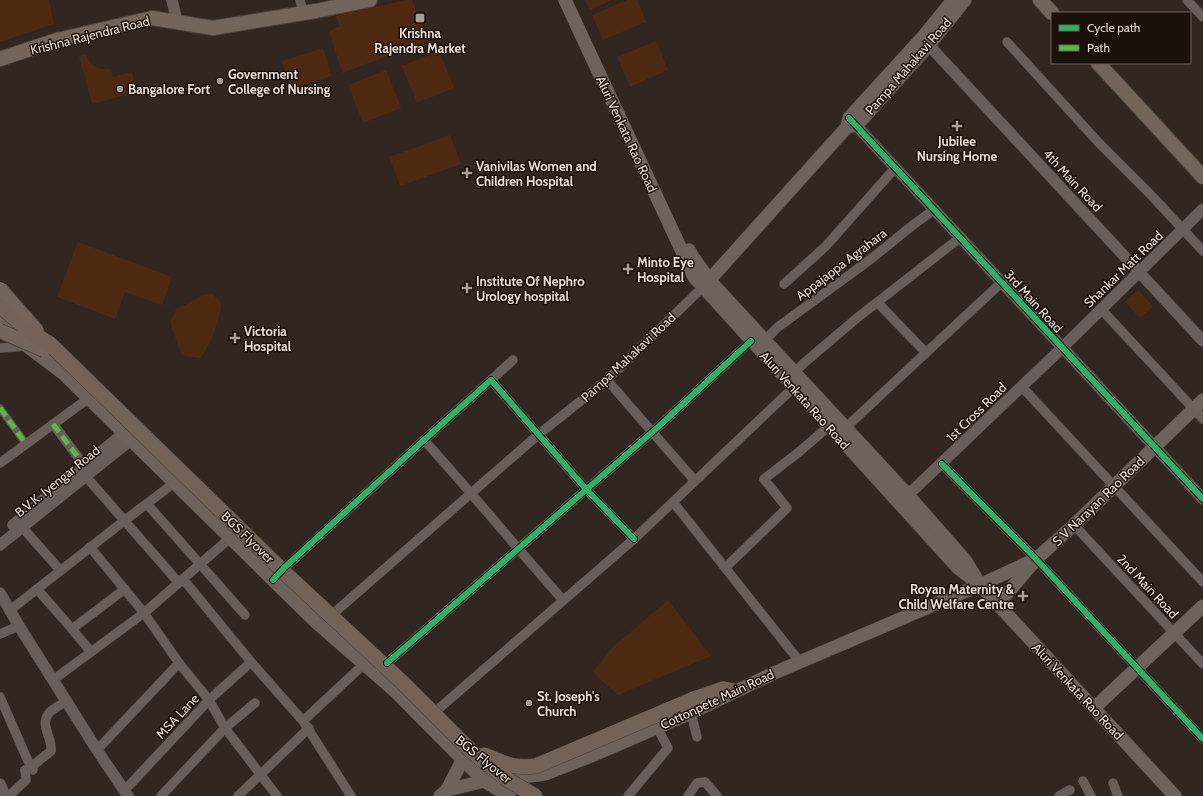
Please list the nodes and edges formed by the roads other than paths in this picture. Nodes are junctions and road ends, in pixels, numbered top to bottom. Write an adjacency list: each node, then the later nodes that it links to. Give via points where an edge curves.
1 (172, 0): 13 (street)
2 (367, 0): 9 (main road, Krishna Rajendra Road)
3 (565, 0): 31 (main road, Aluri Venkata Rao Road, via 694,277)
4 (573, 0): 31 (main road, Aluri Venkata Rao Road)
5 (953, 0): 14 (main road, Pampa Mahakavi Road)
6 (965, 0): 14 (main road, Pampa Mahakavi Road)
7 (1042, 0): 10 (main road); 11 (main road)
8 (1187, 0): 12 (street)
9 (302, 7): 13 (main road, Krishna Rajendra Road, via 213,28)
10 (1051, 12)
11 (1059, 12)
12 (1202, 14)
13 (177, 21): 16 (main road, Krishna Rajendra Road, via 152,18 57,40)
14 (925, 42): 19 (main road, Pampa Mahakavi Road); 28 (street, 4th Main Road)
15 (1006, 42): 25 (street, via 1099,144)
16 (0, 59)
17 (1099, 64): 22 (main road)
18 (1107, 64): 20 (main road)
19 (851, 123): 21 (street, 3rd Main Road); 31 (main road, Pampa Mahakavi Road)
20 (1203, 167)
21 (896, 168): 23 (street, 3rd Main Road); 30 (street, via 826,246)
22 (1203, 177)
23 (935, 209): 26 (street, 3rd Main Road); 40 (street, Appajappa Agrahara, via 778,327)
24 (1203, 209): 25 (street, Shankar Matt Road)
25 (1184, 229): 27 (street); 28 (street, Shankar Matt Road)
26 (960, 237): 29 (street, 3rd Main Road); 34 (street)
27 (1203, 251)
28 (1139, 272): 36 (street, Shankar Matt Road); 41 (street, 4th Main Road)
29 (1002, 282): 46 (street, 3rd Main Road); 47 (street)
30 (784, 284)
31 (706, 285): 40 (main road, Aluri Venkata Rao Road); 42 (main road, Aluri Venkata Rao Road); 51 (street, Pampa Mahakavi Road)
32 (0, 289): 44 (main road, bridge)
33 (0, 296): 59 (main road, via 43,330)
34 (878, 303): 47 (street); 49 (street)
35 (0, 306): 44 (highway, BGS Flyover, bridge)
36 (1101, 309): 46 (street, Shankar Matt Road); 55 (street)
37 (0, 314): 44 (highway, BGS Flyover, bridge)
38 (0, 321): 43 (main road)
39 (0, 331): 44 (main road, bridge)
40 (765, 340): 49 (main road, Aluri Venkata Rao Road)
41 (1203, 340)
42 (751, 341): 53 (main road, Aluri Venkata Rao Road); 61 (street)
43 (27, 346): 45 (street); 54 (main road, via 64,374)
44 (47, 347): 134 (highway, BGS Flyover, bridge, via 403,683); 154 (highway, BGS Flyover, via 72,375 273,573 464,757)
45 (0, 348)
46 (1062, 348): 52 (street, 1st Cross Road); 66 (street, 3rd Main Road)
47 (926, 353): 60 (street)
48 (513, 360): 50 (street)
49 (794, 372): 60 (main road, Aluri Venkata Rao Road)
50 (491, 380): 62 (street); 64 (street)
51 (607, 380): 61 (street); 62 (street, Pampa Mahakavi Road)
52 (1022, 387): 68 (street, 1st Cross Road); 72 (street)
53 (793, 388): 60 (main road, Aluri Venkata Rao Road); 70 (street)
54 (89, 398): 58 (street); 63 (main road)
55 (1198, 404): 57 (street); 66 (main road, S V Narayan Rao Road)
56 (0, 408): 65 (street)
57 (1203, 419)
58 (53, 424): 65 (street); 69 (street)
59 (141, 424): 63 (street, B.V.K. Iyengar Road); 90 (main road)
60 (837, 430): 75 (main road, Aluri Venkata Rao Road); 91 (street, via 799,452 764,479 787,508); 96 (main road, Aluri Venkata Rao Road, via 958,568)
61 (653, 431): 70 (street); 73 (street)
62 (539, 434): 73 (street); 74 (street, Pampa Mahakavi Road)
63 (128, 436): 69 (street, B.V.K. Iyengar Road); 71 (main road)
64 (424, 440): 74 (street); 90 (street)
65 (26, 444): 67 (street)
66 (1154, 447): 72 (main road, S V Narayan Rao Road); 76 (street, 3rd Main Road)
67 (0, 463)
68 (942, 464): 75 (street, 1st Cross Road); 88 (street)
69 (83, 471): 79 (street); 81 (street, B.V.K. Iyengar Road); 82 (street, B.V.K. Iyengar Road)
70 (695, 481): 77 (street)
71 (174, 483): 78 (street); 83 (main road)
72 (1114, 486): 80 (main road, S V Narayan Rao Road); 95 (street)
73 (586, 489): 84 (street); 87 (street)
74 (472, 493): 87 (street); 105 (street, Pampa Mahakavi Road)
75 (908, 496): 96 (main road, Aluri Venkata Rao Road, via 965,560)
76 (1203, 499)
77 (673, 502): 84 (street); 91 (street)
78 (147, 504): 79 (street); 89 (street)
79 (124, 521): 86 (street); 94 (street)
80 (1074, 525): 88 (main road, S V Narayan Rao Road); 110 (street, 2nd Main Road)
81 (22, 527): 85 (street, B.V.K. Iyengar Road); 92 (street)
82 (0, 535)
83 (230, 538): 89 (street); 93 (main road)
84 (634, 539): 100 (street)
85 (0, 545)
86 (90, 547): 92 (street); 98 (street)
87 (518, 549): 100 (street); 115 (street)
88 (1036, 560): 96 (main road, S V Narayan Rao Road); 101 (main road); 118 (street)
89 (201, 564): 94 (street); 106 (street)
90 (285, 567): 93 (street); 105 (main road)
91 (726, 567): 113 (street)
92 (60, 570): 97 (street)
93 (272, 580): 116 (main road)
94 (181, 581): 104 (street); 112 (street)
95 (1203, 582)
96 (980, 585): 101 (main road, Aluri Venkata Rao Road); 113 (main road, Cottonpete Main Road)
97 (37, 589): 103 (street); 108 (street)
98 (125, 589): 104 (street); 108 (street)
99 (0, 593): 103 (street)
100 (563, 600): 127 (street)
101 (998, 604): 126 (main road, Aluri Venkata Rao Road)
102 (1203, 606): 110 (main road)
103 (9, 611): 107 (street)
104 (144, 613): 111 (street); 114 (street)
105 (334, 613): 115 (main road)
106 (245, 615)
107 (18, 626): 109 (street); 119 (street)
108 (72, 629): 111 (street)
109 (0, 634)
110 (1173, 634): 117 (street, 2nd Main Road); 118 (main road)
111 (91, 652): 119 (street)
112 (251, 662): 122 (street, MSA Lane); 128 (street)
113 (800, 662): 120 (main road, Cottonpete Main Road)
114 (179, 663): 122 (street); 133 (street)
115 (387, 663): 127 (main road)
116 (364, 664): 128 (street); 134 (main road)
117 (1203, 664)
118 (1137, 668): 126 (main road); 132 (street)
119 (53, 680): 123 (street)
120 (734, 691): 125 (highway, via 723,689)
121 (0, 697): 135 (street)
122 (209, 700): 130 (street); 145 (street, MSA Lane)
123 (66, 701): 133 (street); 135 (street, via 50,712 45,720 44,725 52,751)
124 (254, 702): 130 (street)
125 (693, 706): 129 (main road, Cottonpete Main Road); 131 (street); 134 (highway, bridge, via 536,766 510,766)
126 (1094, 708): 161 (main road, Aluri Venkata Rao Road)
127 (435, 712): 138 (main road, via 469,745)
128 (306, 725): 136 (street); 152 (street)
129 (657, 727): 137 (main road, Cottonpete Main Road); 155 (street, via 668,748)
130 (225, 728): 136 (street); 149 (street)
131 (697, 737)
132 (1203, 740)
133 (97, 750): 145 (street)
134 (467, 755): 139 (main road); 144 (main road, Cottonpete Main Road); 146 (highway, BGS Flyover, bridge)
135 (32, 769): 148 (street, via 25,770 26,780)
136 (260, 774): 150 (street); 151 (street)
137 (545, 774): 138 (main road, Cottonpete Main Road); 146 (main road, via 537,784)
138 (508, 777): 139 (main road, Cottonpete Main Road); 146 (main road)
139 (484, 781): 144 (main road, Cottonpete Main Road); 153 (main road)
140 (1083, 781): 159 (street)
141 (1113, 783): 160 (street)
142 (0, 784): 147 (street)
143 (1070, 790): 158 (street)
144 (444, 793)
145 (126, 794)
146 (535, 795)
147 (5, 796)
148 (9, 796)
149 (161, 796)
150 (238, 796)
151 (277, 796)
152 (351, 796)
153 (509, 796)
154 (518, 796)
155 (628, 796)
156 (688, 796): 157 (street, via 697,783 705,782)
157 (717, 796)
158 (1059, 796)
159 (1091, 796)
160 (1118, 796)
161 (1175, 796)

